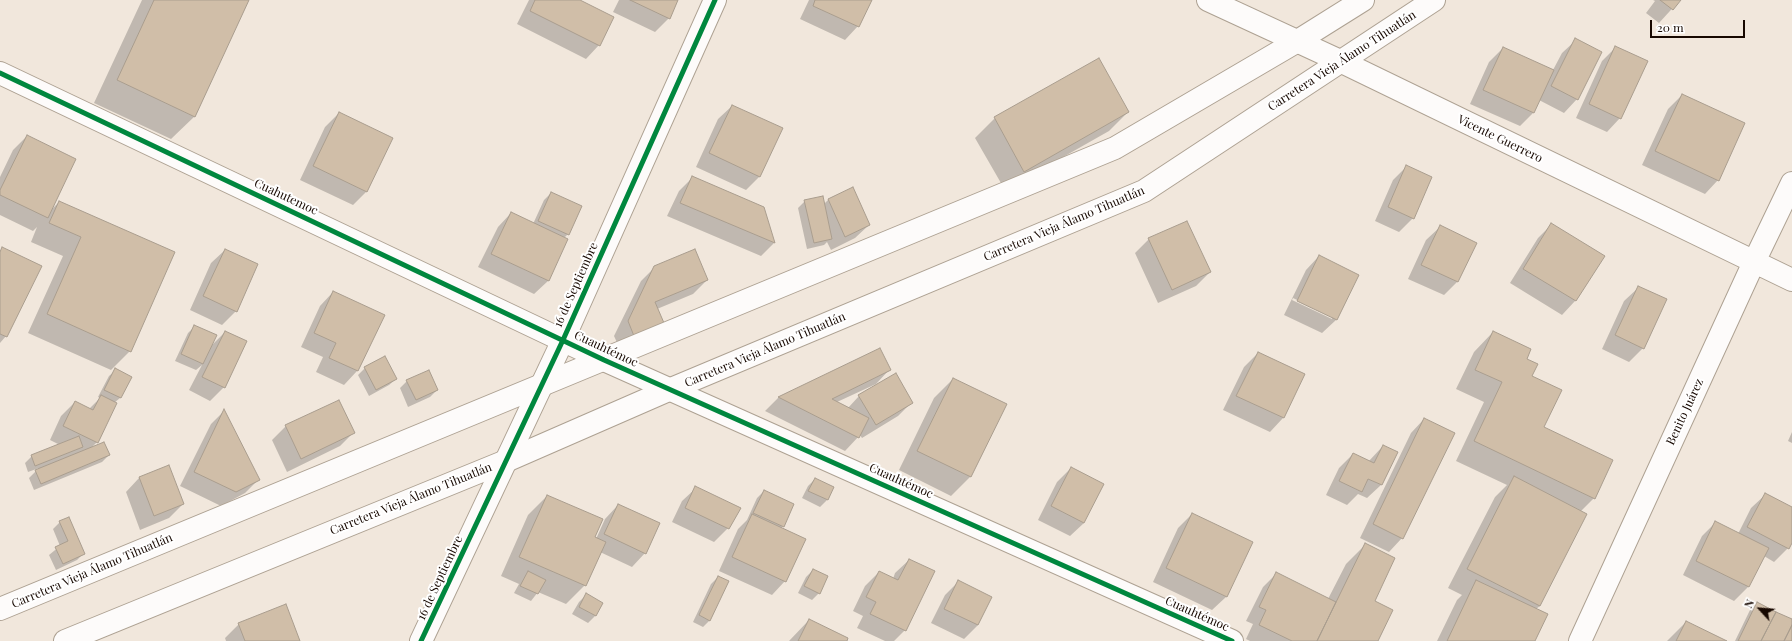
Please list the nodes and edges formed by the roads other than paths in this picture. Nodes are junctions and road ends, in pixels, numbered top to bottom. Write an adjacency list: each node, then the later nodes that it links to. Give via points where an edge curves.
1 (715, 0): 11 (street, 16 de Septiembre)
2 (1208, 0): 5 (street, Vicente Guerrero)
3 (1362, 0): 5 (street, Carretera Vieja Álamo Tihuatlán)
4 (1434, 0): 6 (street, Carretera Vieja Álamo Tihuatlán)
5 (1296, 42): 6 (street, Vicente Guerrero); 12 (street, Carretera Vieja Álamo Tihuatlán, via 1115,148)
6 (1340, 62): 9 (street, Vicente Guerrero); 14 (street, Carretera Vieja Álamo Tihuatlán, via 1144,192)
7 (0, 73): 11 (street, Cuahutemoc)
8 (1792, 183): 9 (street, Benito Juárez)
9 (1754, 262): 10 (street, Vicente Guerrero); 20 (street, Benito Juárez)
10 (1792, 280)
11 (563, 340): 12 (street, Cuauhtémoc); 13 (street, 16 de Septiembre)
12 (604, 360): 13 (street, Carretera Vieja Álamo Tihuatlán); 14 (street, Cuauhtémoc)
13 (540, 385): 15 (street, 16 de Septiembre); 16 (street, Carretera Vieja Álamo Tihuatlán)
14 (671, 389): 15 (street, Carretera Vieja Álamo Tihuatlán); 19 (street, Cuauhtémoc)
15 (506, 460): 17 (street, Carretera Vieja Álamo Tihuatlán); 18 (street, 16 de Septiembre)
16 (0, 609)
17 (65, 641)
18 (421, 641)
19 (1232, 641)
20 (1580, 641)

